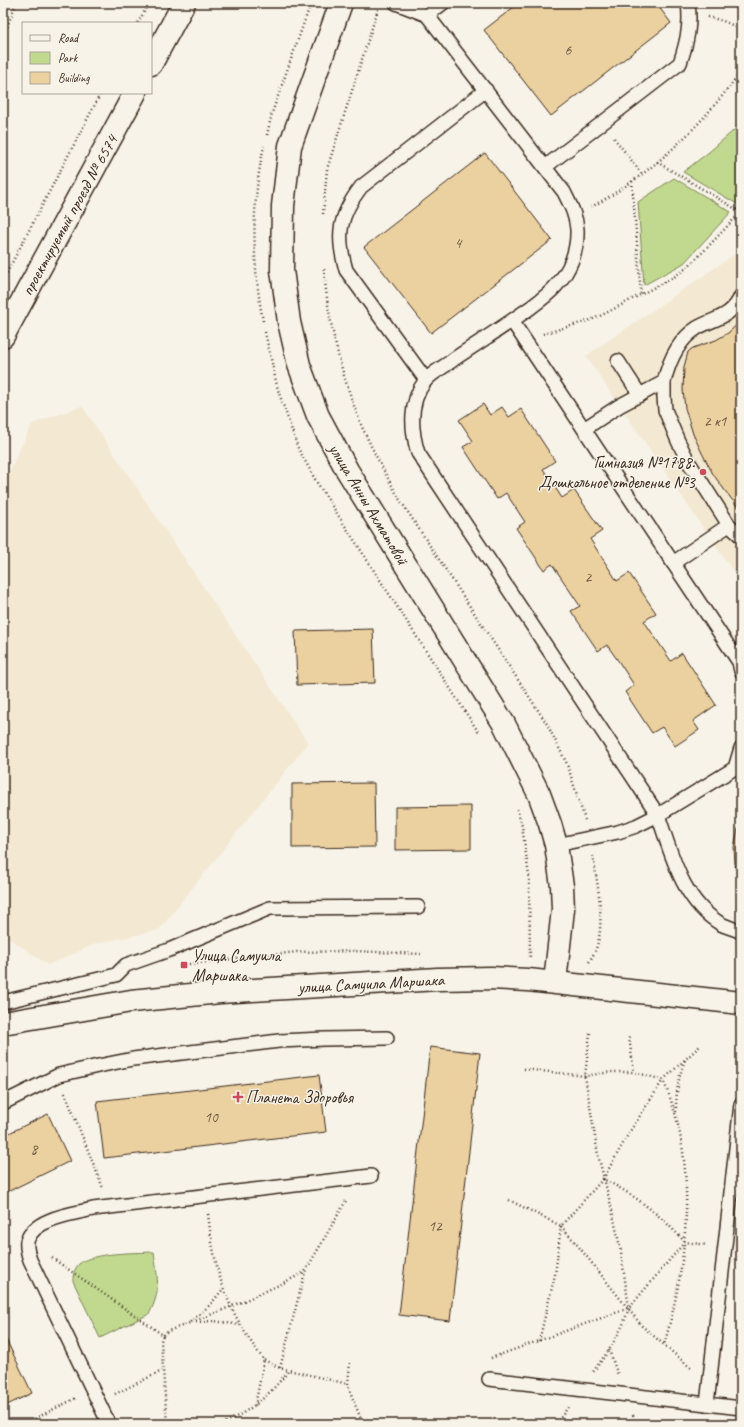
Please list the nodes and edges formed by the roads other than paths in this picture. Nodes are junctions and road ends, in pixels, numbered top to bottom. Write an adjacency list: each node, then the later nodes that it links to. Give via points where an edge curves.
1 (184, 3): 7 (street)
2 (341, 3): 26 (street, улица Анны Ахматовой, via 290,146 283,206 282,270 289,322 299,364 318,416 347,470 504,724 539,794)
3 (396, 3): 6 (lane)
4 (443, 3): 6 (lane)
5 (689, 8): 10 (lane, via 689,29 680,63)
6 (427, 15): 8 (lane)
7 (152, 62)
8 (486, 90): 10 (lane); 15 (lane, via 361,187 346,210 342,223 341,252 346,270)
9 (134, 94): 13 (street, проектируемый проезд № 6574)
10 (545, 167): 12 (lane, via 564,192 575,216 576,248 570,267 555,287)
11 (741, 296): 16 (lane, via 728,313 686,337 670,362)
12 (512, 321): 15 (lane); 18 (lane)
13 (3, 336)
14 (618, 361): 17 (lane)
15 (426, 380): 25 (lane, via 415,402 413,414 412,426 418,454)
16 (664, 382): 17 (lane); 19 (lane, via 665,410 673,431 688,461)
17 (640, 395): 18 (lane)
18 (584, 429): 21 (lane)
19 (729, 525): 20 (lane); 21 (lane)
20 (741, 536)
21 (673, 563): 22 (lane, via 739,662)
22 (741, 671)
23 (741, 748): 24 (lane)
24 (738, 768): 25 (lane)
25 (658, 815): 26 (lane, via 618,832); 28 (lane, via 680,877 689,893 703,910 721,924)
26 (556, 845): 29 (street, улица Анны Ахматовой, via 563,910)
27 (418, 906): 30 (lane, via 270,908 126,965 116,975)
28 (741, 932)
29 (555, 982): 31 (street, улица Самуила Маршака); 32 (street, улица Самуила Маршака, via 491,978 438,979 220,992 131,1001)
30 (3, 1002)
31 (741, 1003)
32 (3, 1024)
33 (387, 1038): 34 (lane, via 279,1041 133,1059 59,1076)
34 (3, 1103)
35 (741, 1104): 38 (lane)
36 (365, 1177): 40 (lane, via 79,1212 39,1225 27,1241 30,1260)
37 (489, 1379): 38 (lane)
38 (707, 1404): 39 (lane)
39 (741, 1408)
40 (109, 1424)

